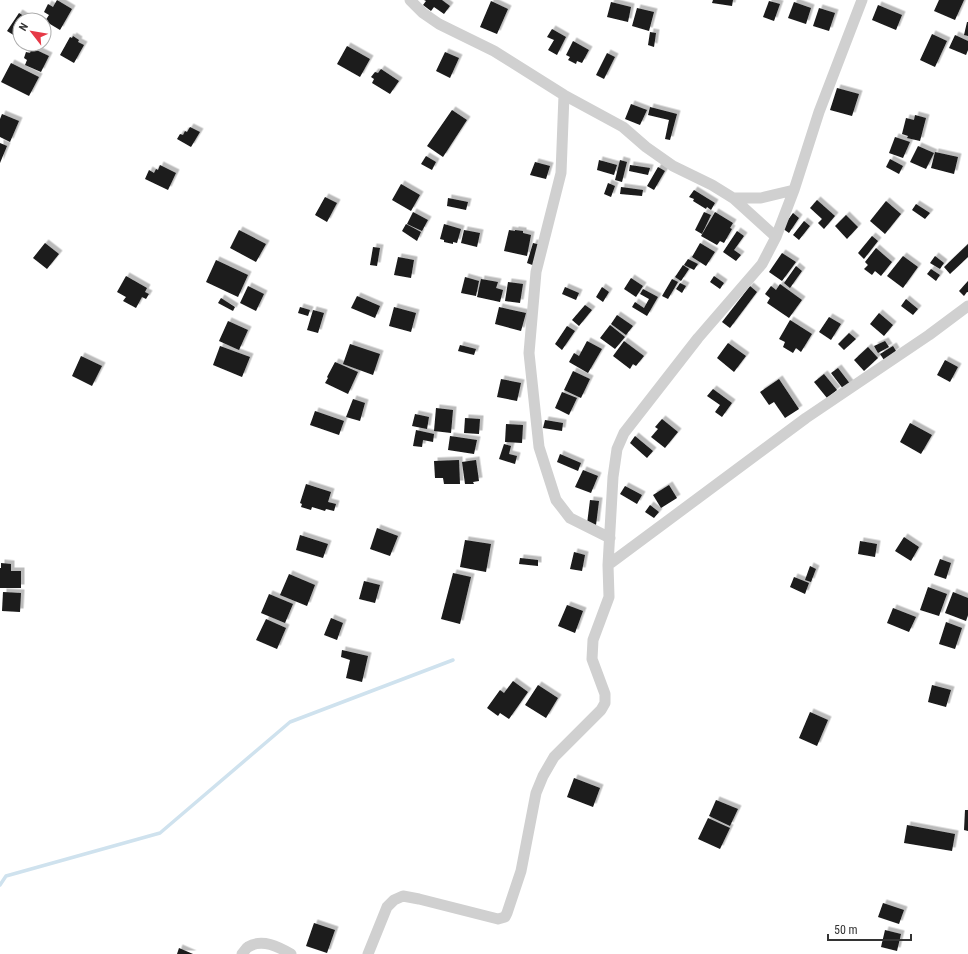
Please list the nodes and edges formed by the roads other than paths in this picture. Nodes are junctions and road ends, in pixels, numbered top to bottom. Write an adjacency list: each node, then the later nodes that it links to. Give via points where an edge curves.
1 (410, 0): 3 (street, via 439,24 494,51)
2 (862, 0): 4 (street, via 819,112)
3 (564, 95): 5 (street, via 623,127 646,148 673,166); 8 (street, via 560,173 536,272 529,353 538,447 556,500 570,518)
4 (794, 190): 5 (street, via 762,198); 6 (street)
5 (733, 198): 6 (street)
6 (776, 238): 8 (street, via 762,264 698,338 624,433 614,464)
7 (968, 306): 9 (street, via 806,418)
8 (610, 538): 9 (street)
9 (608, 565): 12 (street, via 609,597 593,640 592,652 592,659 605,694 604,703 601,710 554,757 543,776 536,793 521,871 507,913 502,919 498,919 403,896 387,907)
10 (242, 954): 11 (street, via 248,947 262,943 280,947)
11 (291, 954)
12 (368, 954)

